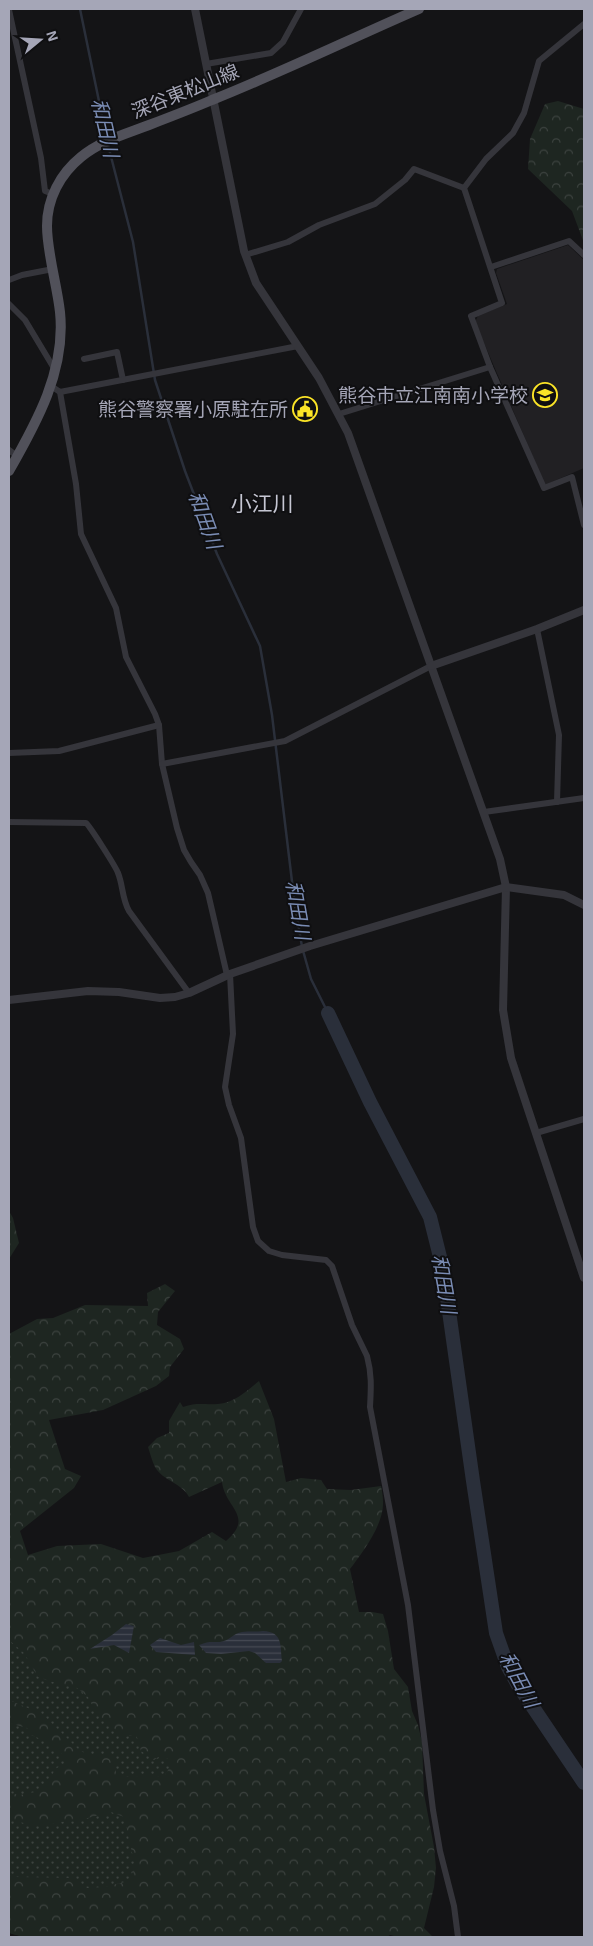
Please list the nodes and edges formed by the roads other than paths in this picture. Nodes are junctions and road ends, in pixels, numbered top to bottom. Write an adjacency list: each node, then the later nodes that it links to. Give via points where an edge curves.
1 (195, 9): 6 (street)
2 (301, 9): 6 (street, via 283,42 271,53)
3 (420, 9): 7 (main road, 深谷東松山線)
4 (9, 10): 9 (street, via 42,158 45,190)
5 (584, 24): 8 (street, via 539,60 524,113 513,133 486,159)
6 (206, 64): 7 (street)
7 (213, 100): 9 (main road, 深谷東松山線, via 96,146 68,168); 10 (street)
8 (464, 188): 10 (street, via 414,169 375,204 319,225 288,242); 12 (street)
9 (53, 194): 13 (main road, 深谷東松山線, via 47,227)
10 (245, 255): 16 (street, via 256,283)
11 (584, 255): 12 (street, via 569,241)
12 (490, 267): 18 (street, via 502,303 471,316)
13 (53, 269): 14 (street); 19 (main road, 深谷東松山線, via 60,313)
14 (9, 280)
15 (9, 304): 19 (street, via 25,320)
16 (298, 346): 20 (street); 23 (street)
17 (84, 359): 20 (street, via 117,352)
18 (490, 367): 23 (street); 26 (street, via 544,488 572,477)
19 (55, 371): 21 (main road, 深谷東松山線)
20 (123, 380): 22 (street)
21 (52, 386): 22 (street); 24 (main road, 深谷東松山線, via 41,412)
22 (60, 392): 30 (street, via 81,534 116,608 126,657)
23 (339, 414): 29 (street)
24 (13, 453): 25 (main road, 深谷東松山線)
25 (9, 470)
26 (584, 521)
27 (584, 610): 28 (street)
28 (537, 629): 29 (street); 34 (street, via 559,734)
29 (431, 666): 32 (street, via 285,741); 35 (street)
30 (159, 725): 31 (street, via 59,751); 32 (street)
31 (9, 753)
32 (162, 764): 39 (street, via 184,850 208,893)
33 (584, 798): 34 (street)
34 (557, 802): 35 (street)
35 (484, 812): 37 (street)
36 (9, 822): 40 (street, via 90,826 118,871 129,911)
37 (506, 888): 38 (street, via 564,895); 39 (street, via 310,946); 43 (street, via 503,1010 511,1058)
38 (584, 905)
39 (228, 974): 40 (street); 45 (street, via 233,1034 225,1087 241,1138 253,1227 258,1241 282,1255 326,1260 332,1266 370,1366 370,1407 408,1604 433,1810)
40 (189, 993): 41 (street, via 160,998 88,991)
41 (9, 1000)
42 (584, 1118): 43 (street)
43 (536, 1133): 44 (street)
44 (584, 1278)
45 (458, 1937)

